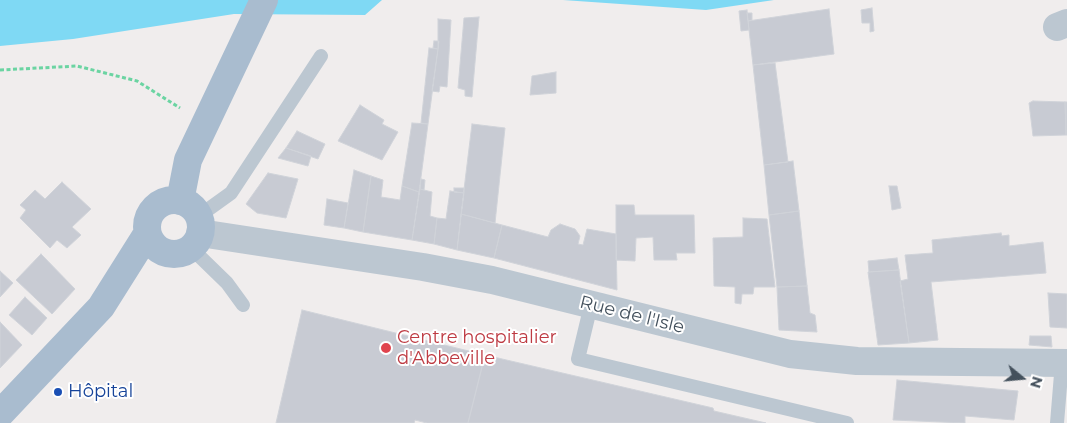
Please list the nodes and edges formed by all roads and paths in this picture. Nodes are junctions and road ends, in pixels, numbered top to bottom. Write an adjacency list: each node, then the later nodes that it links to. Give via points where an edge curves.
1 (264, 0): 4 (main road)
2 (321, 56): 5 (lane, via 231,193)
3 (0, 70): 4 (path, via 77,66 137,81)
4 (205, 121): 5 (main road, via 188,160)
5 (189, 231): 6 (main road, via 157,249); 6 (main road, via 162,203 154,209 146,225); 7 (lane); 8 (street, Rue de l'Isle, via 433,269); 9 (main road, via 127,290)
6 (148, 234): 9 (main road)
7 (243, 305)
8 (591, 305): 10 (street, Rue de l'Isle, via 790,354 857,361); 12 (lane, via 578,359)
9 (101, 307): 11 (main road)
10 (1064, 363): 13 (lane)
11 (0, 414)
12 (847, 423)
13 (1057, 423)

